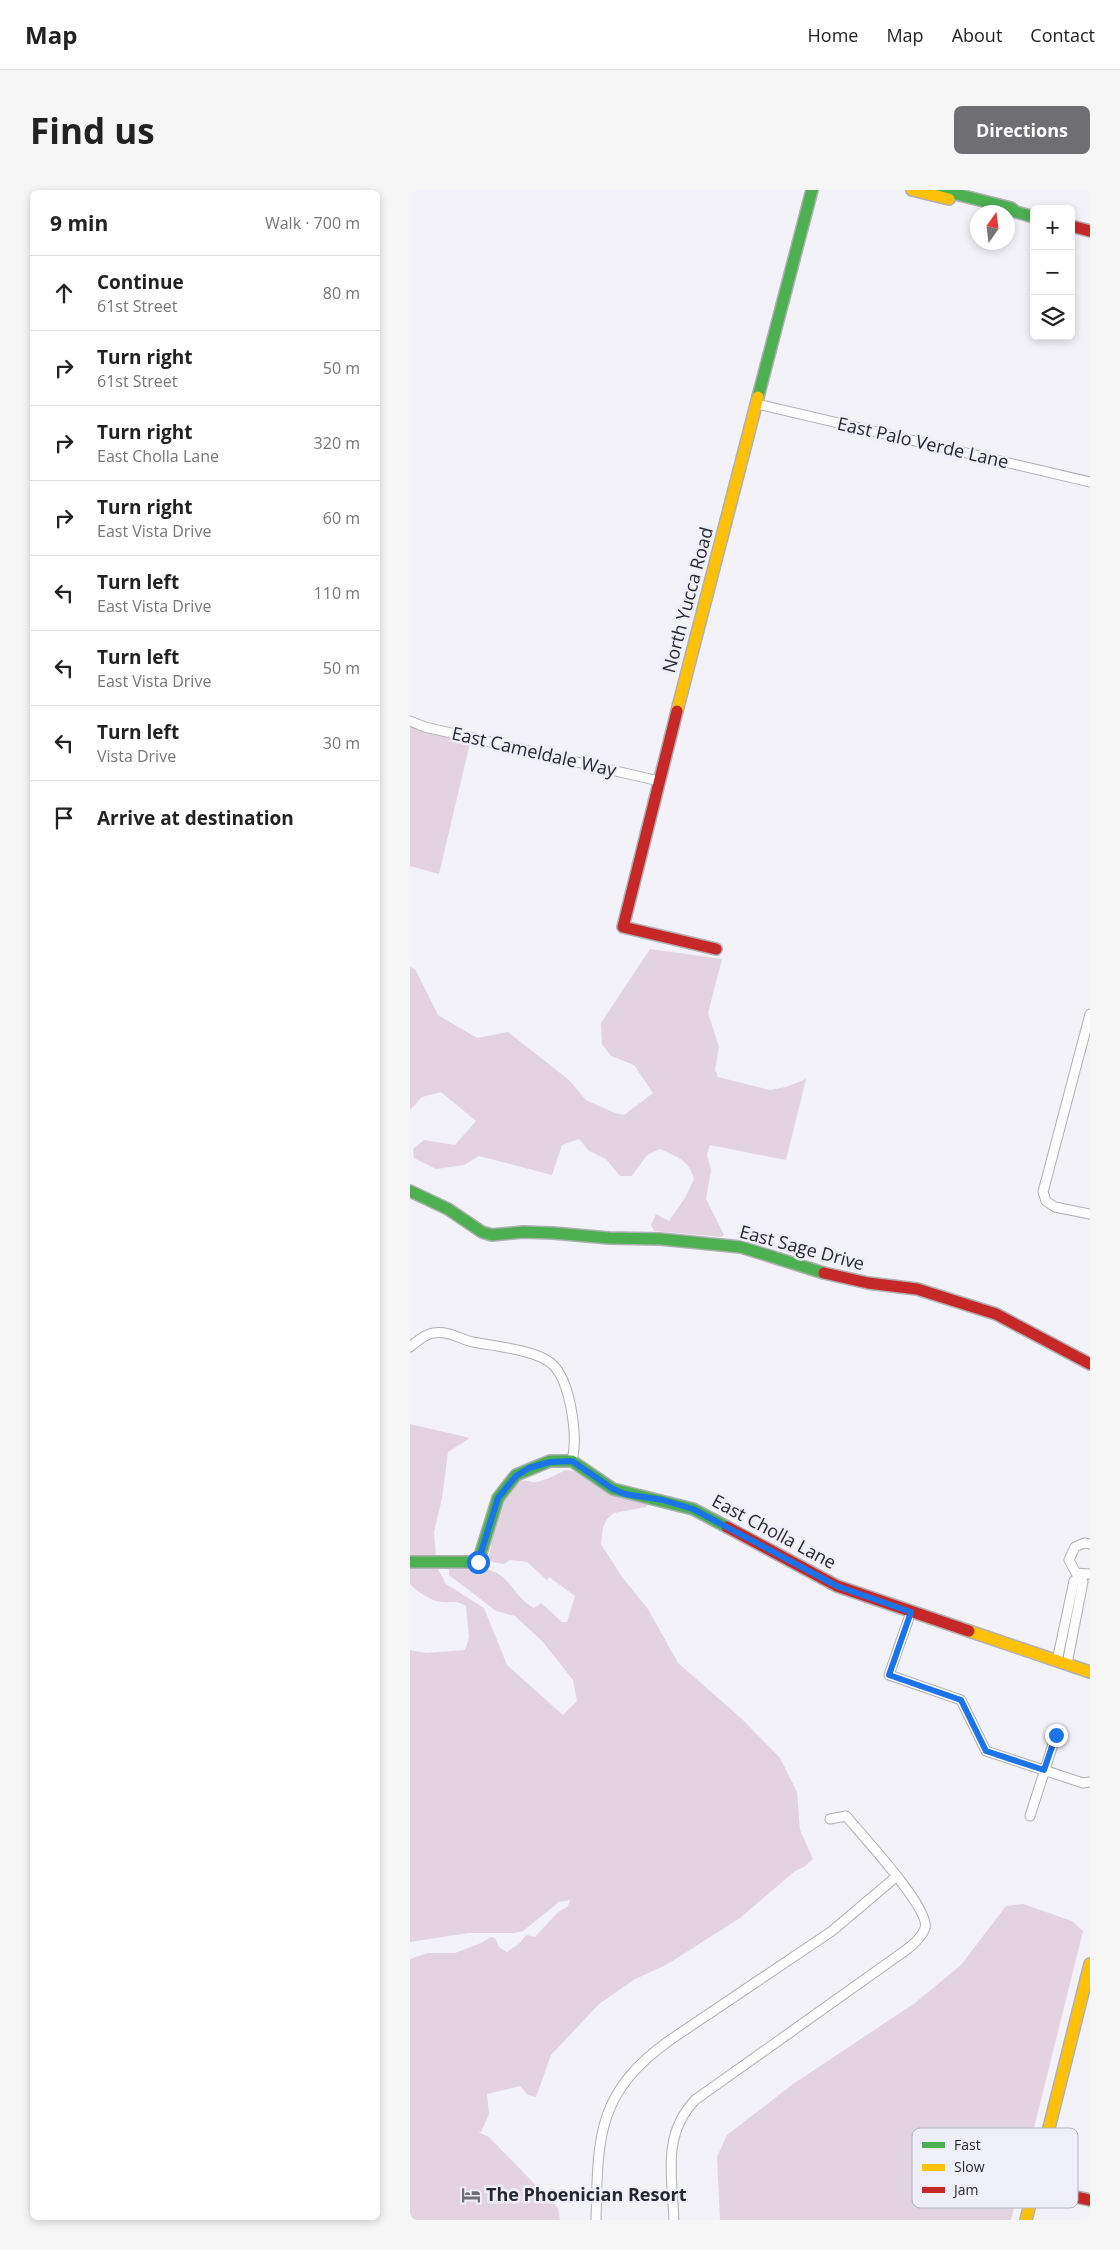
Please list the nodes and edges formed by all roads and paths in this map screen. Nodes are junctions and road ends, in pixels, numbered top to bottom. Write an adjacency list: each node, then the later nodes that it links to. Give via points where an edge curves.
1 (812, 190): 10 (street, North Yucca Road)
2 (912, 190): 4 (street)
3 (940, 190): 5 (street)
4 (973, 205)
5 (999, 205)
6 (1015, 214): 7 (street)
7 (1030, 216)
8 (1075, 227): 9 (street)
9 (1090, 231)
10 (757, 404): 11 (street, East Palo Verde Lane); 13 (street, North Yucca Road)
11 (1090, 482)
12 (410, 721): 13 (street, East Cameldale Way)
13 (659, 781): 14 (street, North Yucca Road, via 623,927)
14 (716, 949)
15 (1090, 1014): 17 (street, via 1043,1192 1046,1201 1055,1207)
16 (410, 1191): 19 (street, East Sage Drive, via 448,1209 482,1232 492,1234 553,1233 741,1247 829,1274 917,1289 996,1314)
17 (1090, 1214)
18 (410, 1347): 20 (street, via 430,1333 453,1334 470,1341 525,1352 551,1363 568,1394 575,1434)
19 (1090, 1364)
20 (572, 1461): 22 (street, via 550,1462 516,1476 498,1498 478,1562); 24 (street, East Cholla Lane, via 613,1489 693,1509 837,1586)
21 (1090, 1544): 23 (street, via 1079,1544 1069,1555 1070,1565 1076,1572)
22 (410, 1562)
23 (1085, 1574): 25 (street, via 1074,1581)
24 (911, 1612): 25 (street, East Cholla Lane); 28 (street, via 889,1675 961,1700 986,1751)
25 (1062, 1662): 26 (street, East Cholla Lane)
26 (1090, 1672)
27 (1056, 1735): 28 (street)
28 (1044, 1770): 29 (street); 30 (street)
29 (1088, 1785)
30 (1030, 1816)
31 (830, 1820): 32 (street, via 846,1816)
32 (897, 1876): 35 (street, via 832,1931 652,2052 633,2072 608,2110 603,2125 597,2154); 36 (street, via 925,1918 925,1928 918,1939 686,2109 673,2136 671,2154)
33 (1090, 1964): 34 (street)
34 (1049, 2128)
35 (596, 2220)
36 (674, 2220)

